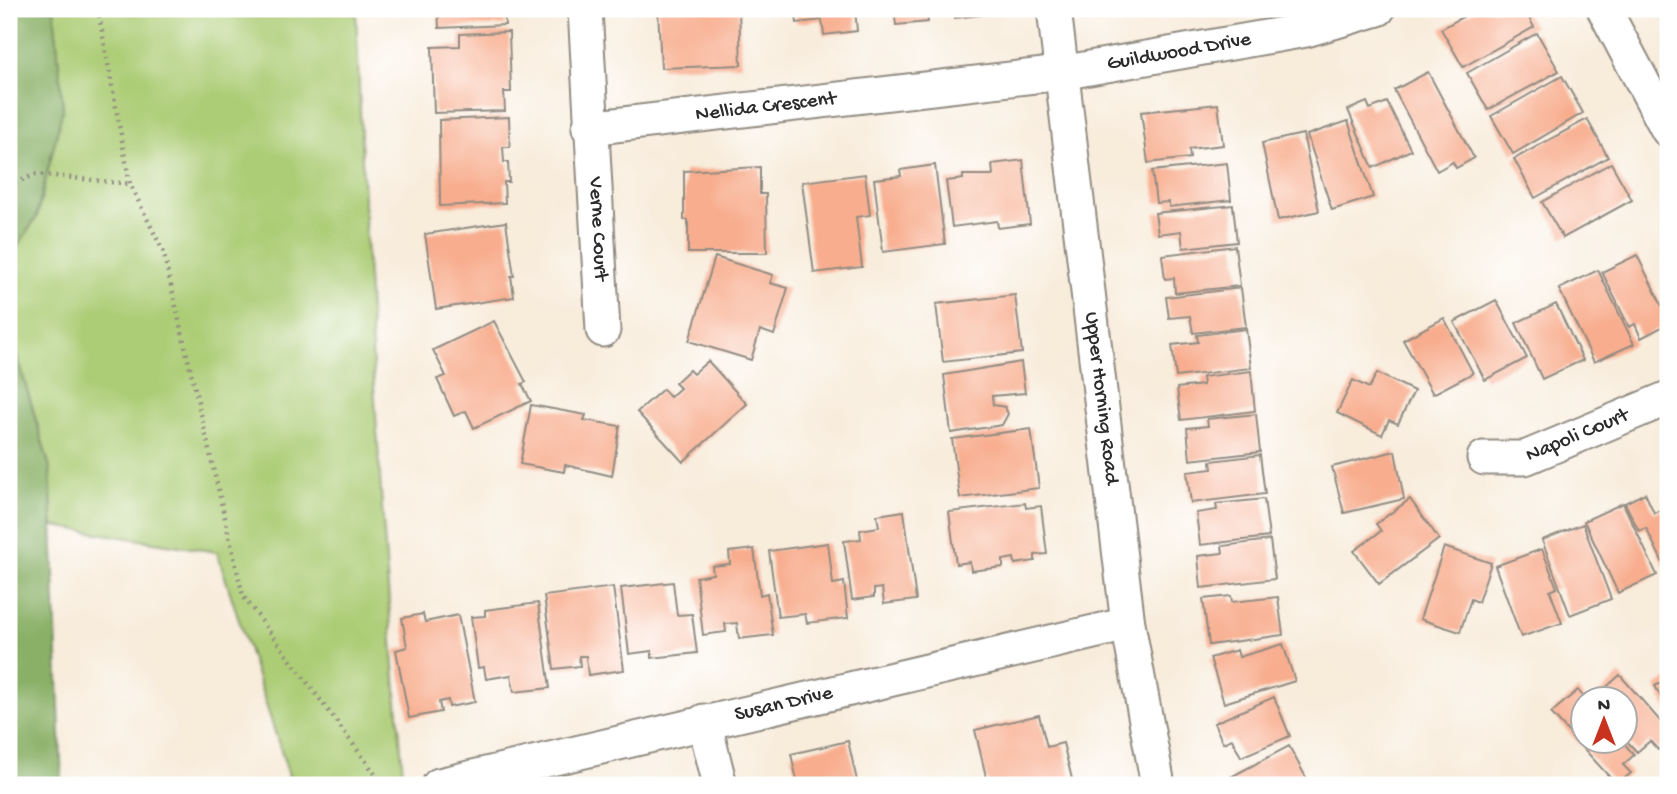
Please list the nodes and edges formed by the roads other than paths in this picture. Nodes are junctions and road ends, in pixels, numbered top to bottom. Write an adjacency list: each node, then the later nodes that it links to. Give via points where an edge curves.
1 (585, 9): 6 (street)
2 (1054, 9): 5 (street, Upper Horning Road)
3 (1378, 9): 5 (street, Guildwood Drive, via 1306,30)
4 (1604, 9): 7 (street)
5 (1061, 73): 6 (street, Nellida Crescent); 11 (street, Upper Horning Road)
6 (589, 128): 8 (street, Verne Court)
7 (1668, 130)
8 (603, 330)
9 (1668, 398): 10 (street, Napoli Court, via 1525,458)
10 (1484, 458)
11 (1128, 624): 12 (street, Susan Drive); 15 (street, Upper Horning Road)
12 (704, 721): 13 (street, Susan Drive); 14 (street)
13 (439, 785)
14 (720, 785)
15 (1158, 785)

